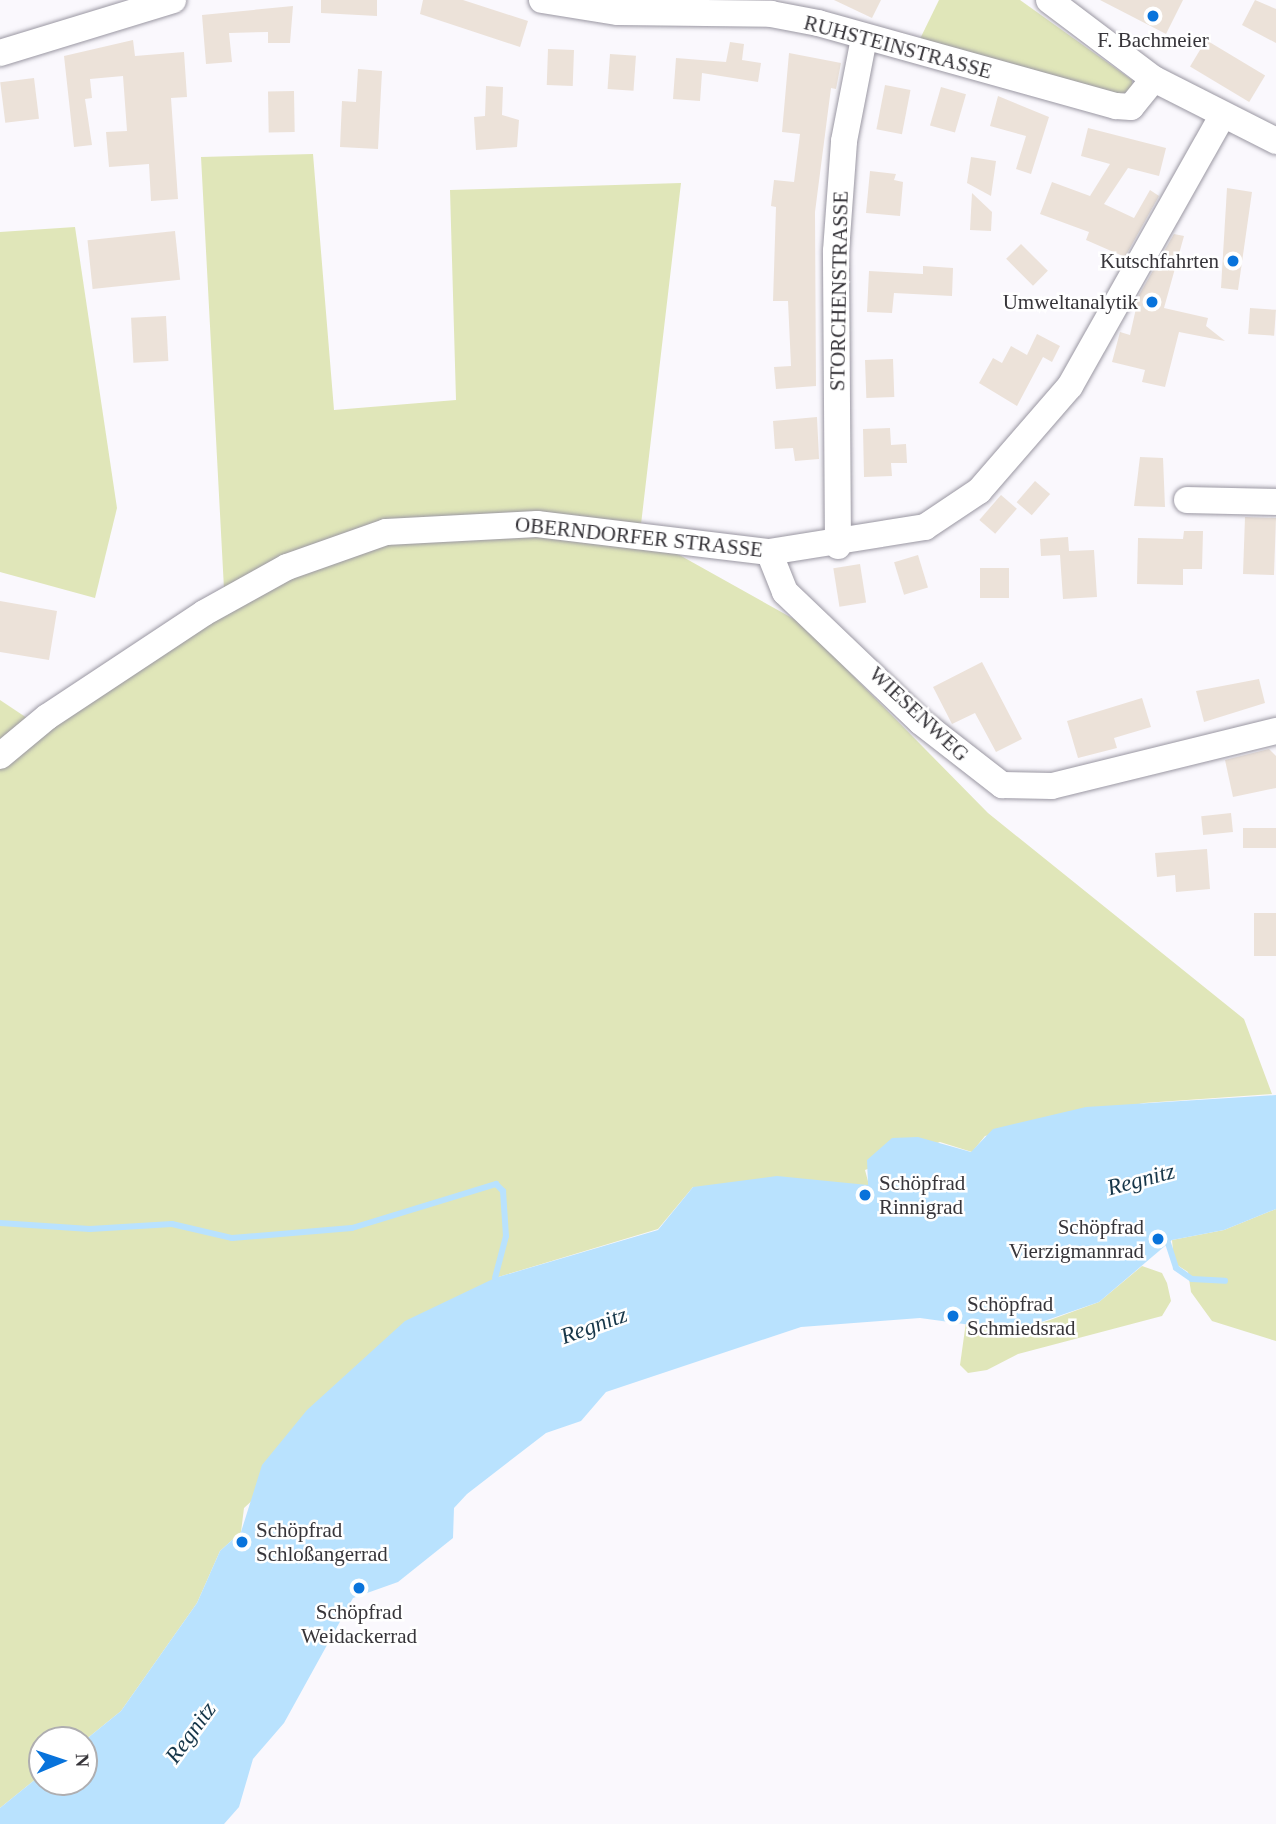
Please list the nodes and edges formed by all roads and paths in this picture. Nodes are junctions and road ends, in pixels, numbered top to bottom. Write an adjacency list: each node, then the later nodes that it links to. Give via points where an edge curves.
1 (173, 0): 5 (street)
2 (542, 0): 4 (street, RUHSTEINSTRASSE, via 618,12 771,14)
3 (1049, 0): 6 (street)
4 (864, 38): 6 (street, RUHSTEINSTRASSE, via 1116,106 1131,107); 11 (street, STORCHENSTRASSE, via 844,141 836,243)
5 (0, 53)
6 (1154, 79): 7 (street)
7 (1221, 118): 8 (street); 11 (street, OBERNDORFER STRASSE, via 1070,386 979,491 925,527)
8 (1276, 141)
9 (1187, 500): 10 (street)
10 (1276, 502)
11 (838, 546): 12 (street, OBERNDORFER STRASSE)
12 (769, 552): 13 (street, WIESENWEG, via 785,592 921,722 1002,785 1052,786); 14 (street, OBERNDORFER STRASSE, via 537,524 386,532 287,567 204,613)
13 (1276, 731)
14 (0, 756)

